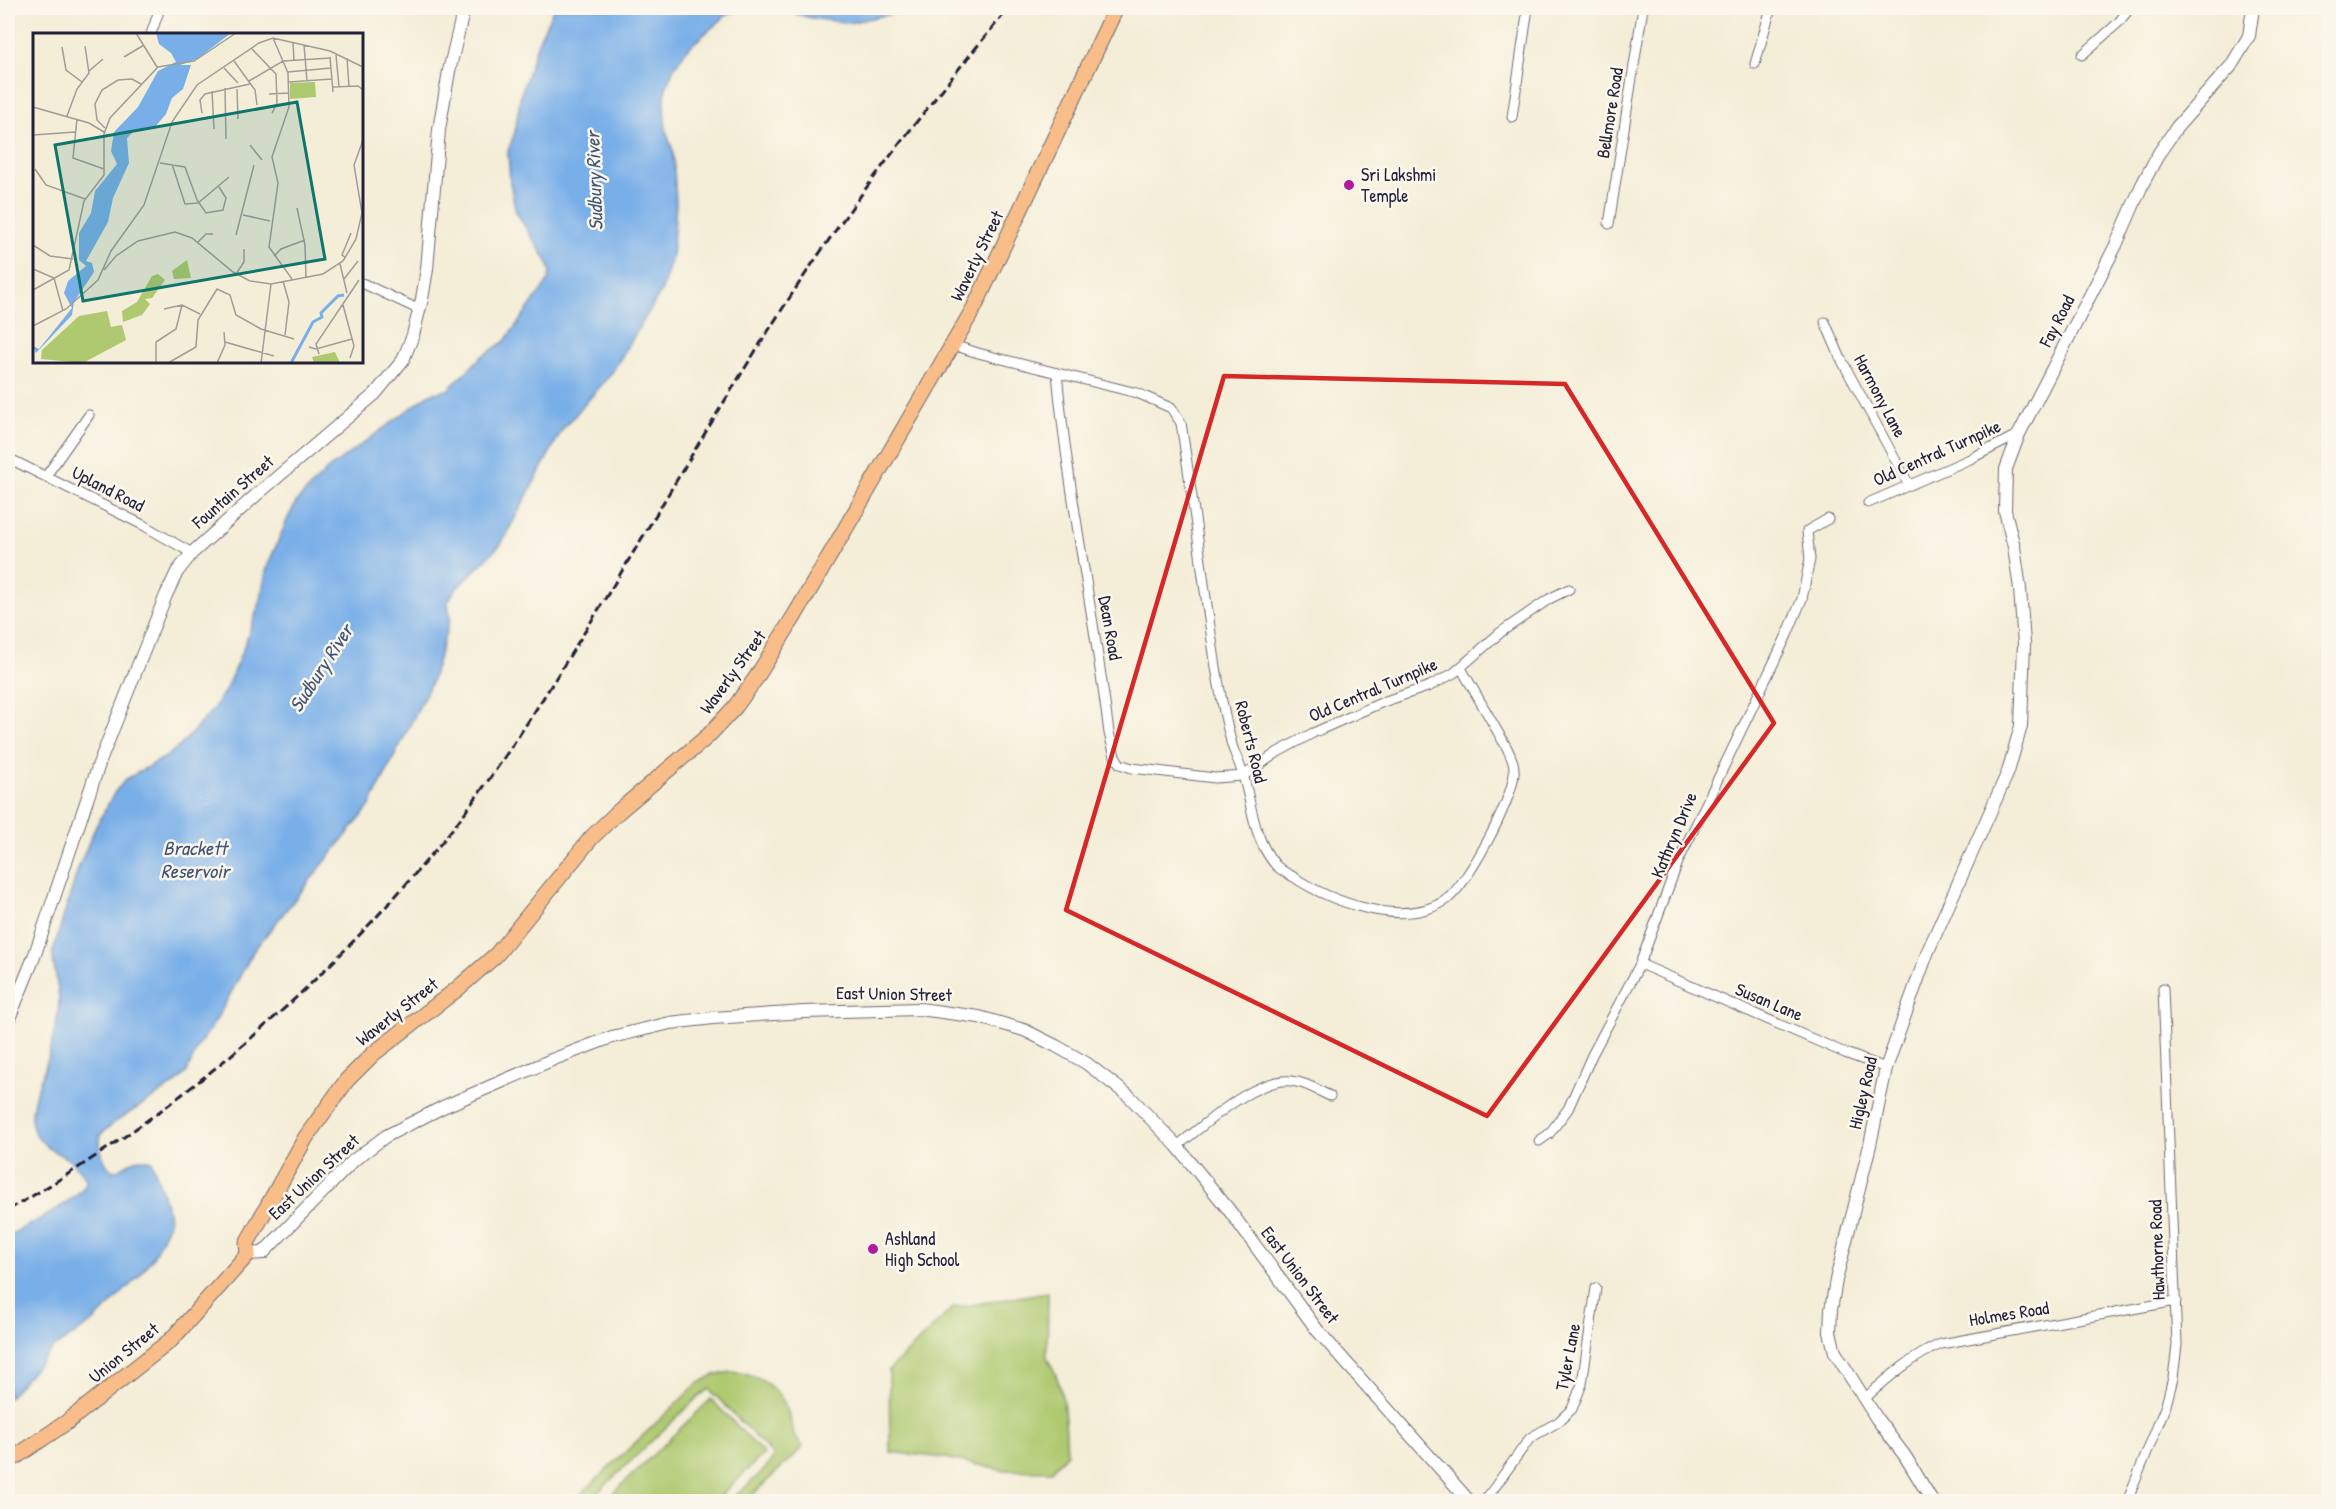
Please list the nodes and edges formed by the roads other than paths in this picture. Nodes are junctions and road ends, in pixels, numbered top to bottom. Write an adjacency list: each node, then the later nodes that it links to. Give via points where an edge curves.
1 (160, 8): 9 (street)
2 (464, 8): 15 (street, Fountain Street, via 440,121)
3 (1116, 8): 17 (main road, Waverly Street, via 992,272)
4 (1528, 8): 12 (street)
5 (1643, 8): 13 (street, Bellmore Road)
6 (1771, 8): 11 (street)
7 (2130, 8): 10 (street)
8 (2253, 8): 20 (street, Fay Road, via 2249,36 2231,66 2159,153)
9 (151, 33)
10 (2082, 55)
11 (1755, 64)
12 (1512, 117)
13 (1609, 224)
14 (363, 283): 15 (street)
15 (420, 310): 26 (street, Fountain Street, via 403,360 375,394)
16 (1825, 322): 23 (street, Harmony Lane, via 1840,359)
17 (953, 345): 18 (street, Roberts Road); 38 (main road, Waverly Street, via 779,642 735,707 708,736 592,837 496,955 373,1054 347,1080 318,1117 294,1158 247,1243)
18 (1057, 373): 30 (street, Roberts Road, via 1158,401 1171,408 1181,423 1216,666 1232,746); 30 (street, Dean Road, via 1083,568 1115,756 1120,764 1132,768 1215,778)
19 (89, 415): 22 (street)
20 (2019, 434): 23 (street, Old Central Turnpike); 29 (street, Fay Road, via 2006,469 2004,493 2020,589)
21 (8, 458): 22 (street, Upland Road)
22 (46, 476): 26 (street, Upland Road, via 169,538)
23 (1909, 484): 24 (street, Old Central Turnpike)
24 (1868, 503)
25 (1828, 519): 31 (street, Kathryn Drive, via 1807,531 1810,559 1802,599 1678,862)
26 (192, 554): 33 (street, Fountain Street, via 177,572 166,595 108,741)
27 (1569, 589): 28 (street, Old Central Turnpike, via 1501,632)
28 (1461, 668): 30 (street, Old Central Turnpike, via 1430,686 1313,733); 30 (street, Roberts Road, via 1514,762 1514,775 1479,855 1461,885 1445,900 1422,910 1391,912 1357,907 1302,883 1275,866 1260,842)
29 (2024, 685): 34 (street, Higley Road, via 2021,726 2008,772 1928,951)
30 (1243, 776)
31 (1640, 964): 34 (street, Susan Lane); 36 (street, Kathryn Drive, via 1568,1109)
32 (2163, 988): 40 (street, Hawthorne Road)
33 (8, 1021)
34 (1886, 1068): 41 (street, Higley Road, via 1831,1310 1830,1332 1835,1352)
35 (1330, 1096): 37 (street, via 1293,1081 1267,1083)
36 (1539, 1142)
37 (1177, 1146): 38 (street, East Union Street, via 1129,1096 1086,1063 1024,1030 1002,1023 920,1009 846,1009 713,1018 670,1023 612,1037 443,1107 386,1136 354,1160 262,1253); 43 (street, East Union Street, via 1318,1331)
38 (248, 1254): 42 (main road, Union Street, via 181,1332 67,1422)
39 (1596, 1288): 44 (street, Tyler Lane, via 1582,1384 1572,1409 1530,1438)
40 (2176, 1301): 41 (street, Holmes Road, via 1941,1344 1896,1371); 46 (street, Hawthorne Road, via 2174,1378)
41 (1864, 1399): 45 (street, Higley Road)
42 (8, 1462)
43 (1470, 1502)
44 (1484, 1502)
45 (1933, 1502)
46 (2129, 1502)

